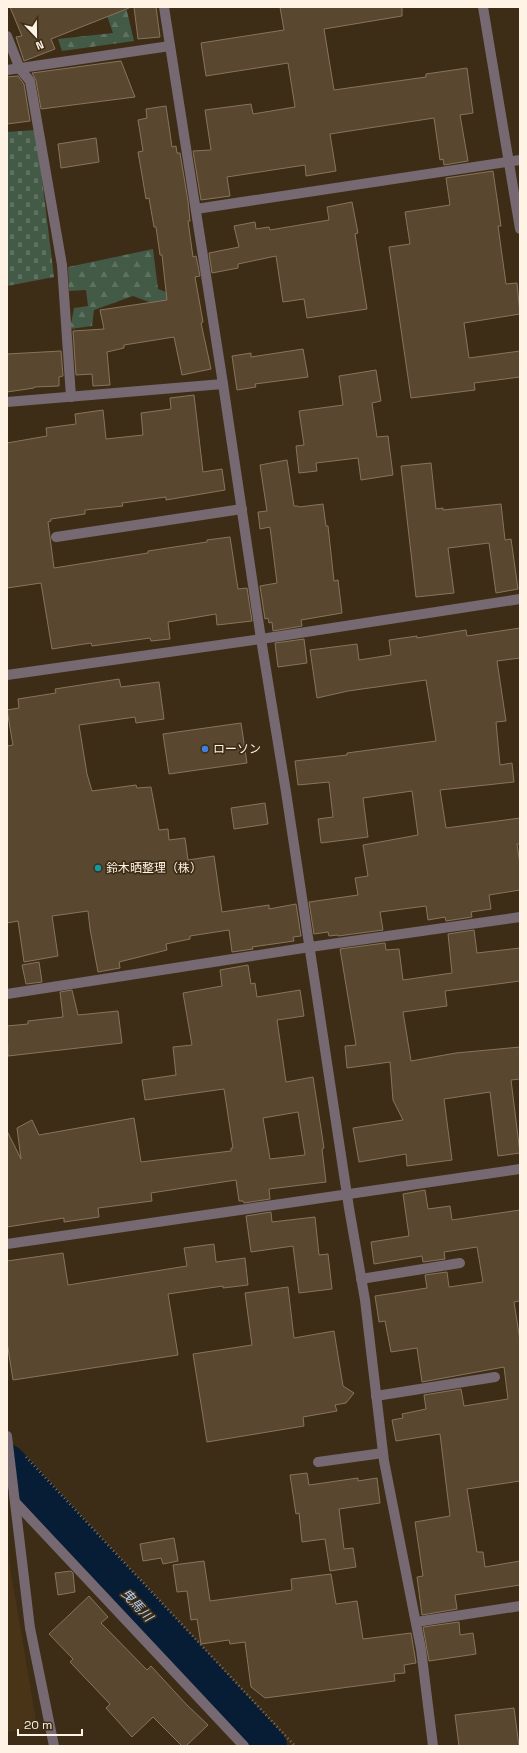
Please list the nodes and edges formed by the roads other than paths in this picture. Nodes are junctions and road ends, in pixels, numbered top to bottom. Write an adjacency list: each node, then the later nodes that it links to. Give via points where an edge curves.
1 (164, 7): 4 (street)
2 (483, 7): 7 (street)
3 (7, 36): 5 (street)
4 (170, 46): 5 (street); 8 (street)
5 (20, 69): 6 (street); 11 (street, via 30,81 62,265)
6 (7, 70)
7 (515, 161): 8 (street); 9 (street)
8 (196, 209): 10 (street)
9 (520, 228)
10 (223, 384): 11 (street); 13 (street)
11 (71, 397): 12 (street)
12 (7, 402)
13 (242, 509): 14 (street); 16 (street)
14 (56, 537)
15 (520, 599): 16 (street)
16 (261, 639): 17 (street); 19 (street)
17 (7, 674)
18 (520, 917): 19 (street)
19 (310, 947): 20 (street); 22 (street)
20 (7, 994)
21 (520, 1169): 22 (street)
22 (347, 1194): 23 (street); 25 (street)
23 (7, 1244)
24 (460, 1263): 25 (street)
25 (361, 1279): 27 (street)
26 (495, 1377): 27 (street)
27 (376, 1396): 29 (street)
28 (7, 1437): 31 (street)
29 (383, 1453): 30 (street); 33 (street)
30 (318, 1462)
31 (15, 1497): 34 (street, via 30,1628); 35 (street)
32 (520, 1606): 33 (street)
33 (416, 1622): 36 (street)
34 (54, 1746)
35 (244, 1746)
36 (433, 1746)

